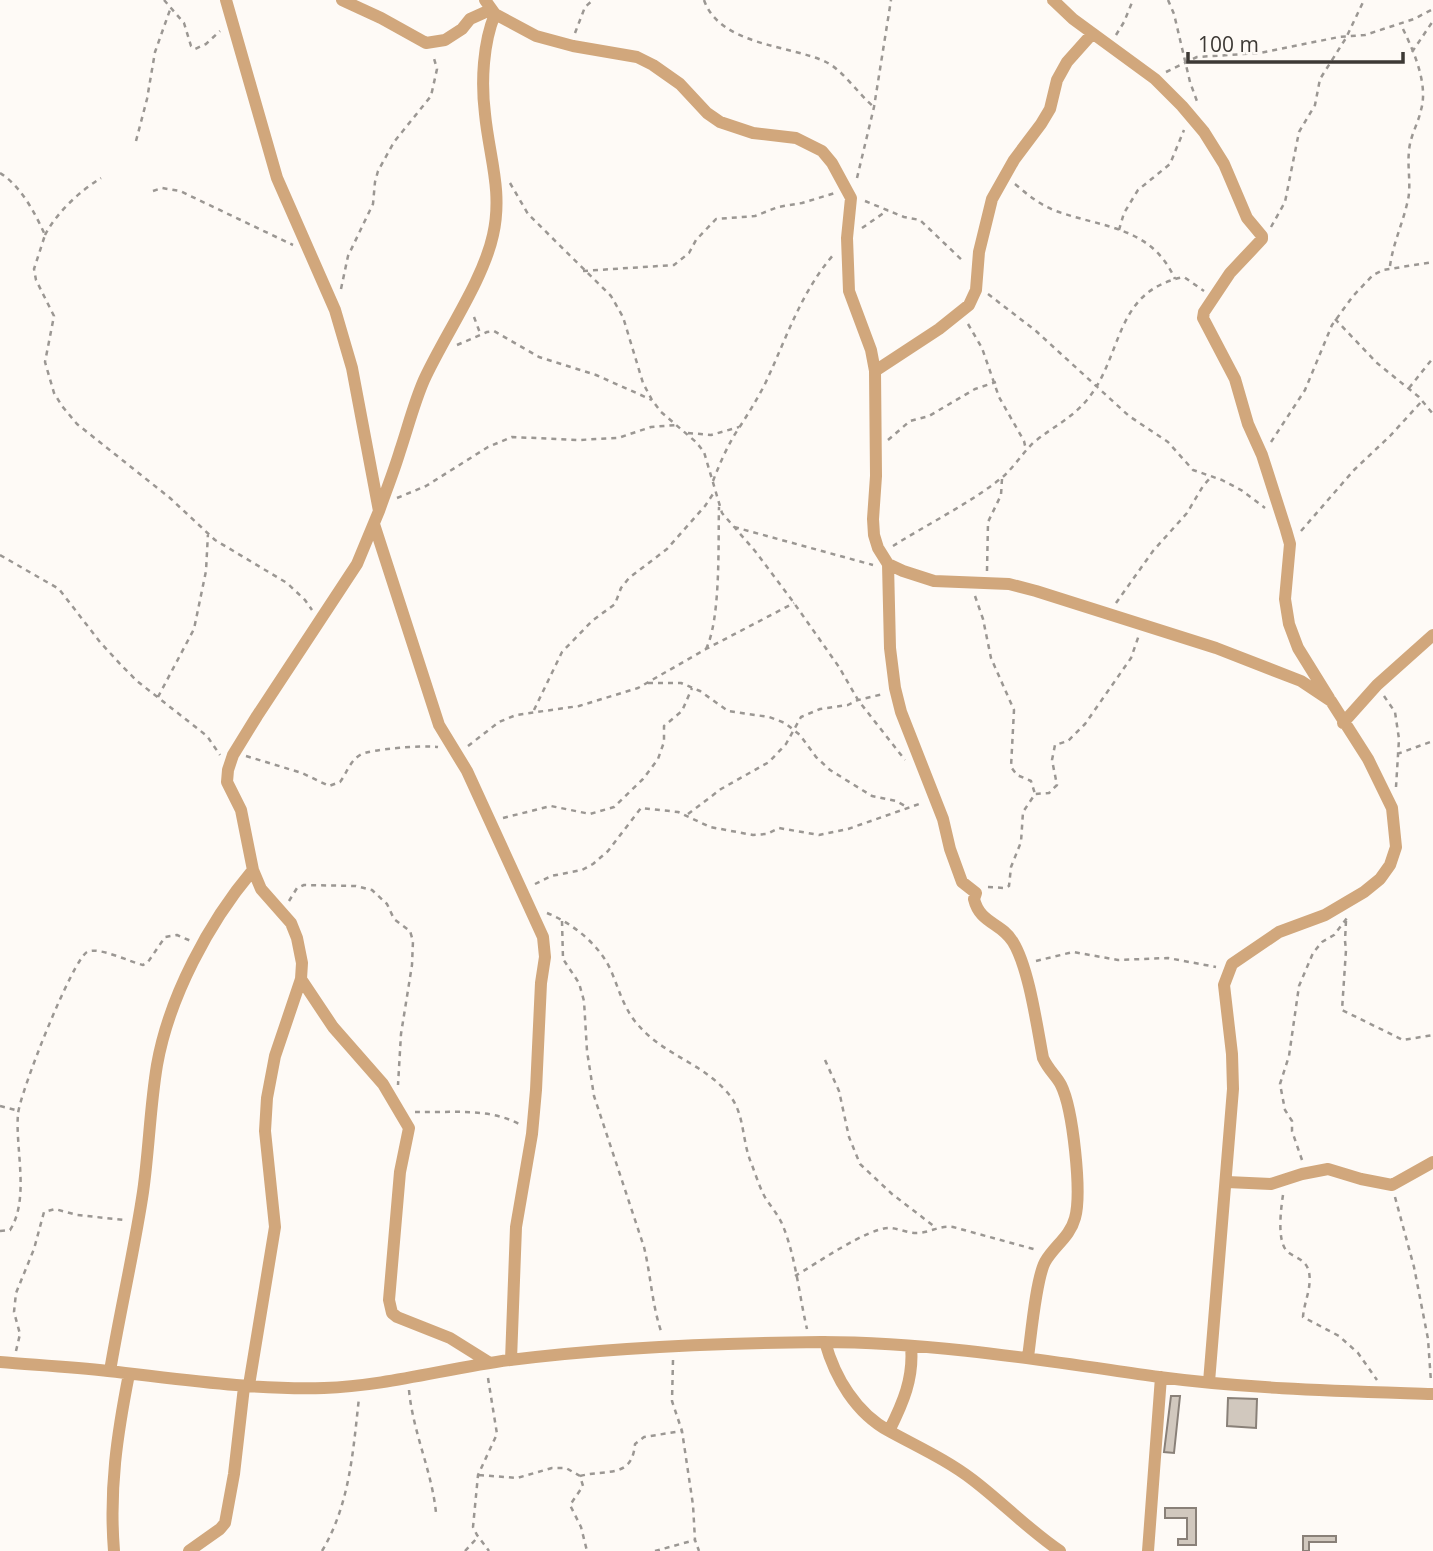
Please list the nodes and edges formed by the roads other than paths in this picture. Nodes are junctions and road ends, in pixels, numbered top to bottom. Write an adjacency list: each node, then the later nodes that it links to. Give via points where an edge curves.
1 (226, 0): 7 (street, via 277,178 335,310 352,368)
2 (342, 0): 4 (street, via 426,43 446,40)
3 (1053, 0): 5 (street)
4 (490, 8): 6 (street, via 536,36 637,57 680,84 720,122 744,131 796,138 822,151 849,194 849,291); 7 (street, via 484,112 496,188 494,228 486,257 410,414)
5 (1092, 34): 6 (street, via 1067,62 1046,116 1003,177 987,210 974,297 967,308); 10 (street, via 1155,79 1194,121 1224,164 1247,218 1261,233 1262,239 1230,273 1205,312 1205,325 1235,379 1290,544 1285,599 1289,624 1298,648)
6 (875, 371): 8 (street, via 873,527)
7 (379, 512): 12 (street, via 357,564 228,770 227,782 241,810); 19 (street, via 439,725 467,771 543,937 532,1134 516,1227)
8 (886, 562): 10 (street, via 934,581 1009,584 1109,614 1260,664 1301,681); 18 (street, via 890,648 901,712 962,882 976,893 980,915 1013,940 1043,1058 1063,1091 1074,1158 1075,1218 1040,1272)
9 (1433, 635): 11 (street)
10 (1331, 701): 11 (street)
11 (1343, 723): 15 (street, via 1368,759 1392,808 1396,847 1380,879 1354,898 1325,915 1279,932 1232,964 1224,985 1233,1089)
12 (253, 870): 13 (street, via 261,889 291,923 302,963); 22 (street, via 203,945 163,1037 145,1175)
13 (301, 979): 21 (street, via 333,1027 372,1069 409,1128 400,1172 389,1307 397,1317 450,1338); 26 (street, via 275,1056 267,1098 265,1131 275,1227)
14 (1433, 1162): 15 (street, via 1392,1185 1328,1169 1271,1184)
15 (1227, 1182): 25 (street)
16 (825, 1342): 17 (street); 19 (street, via 670,1347); 28 (street, via 848,1394)
17 (911, 1346): 18 (street); 28 (street, via 912,1373)
18 (1028, 1357): 24 (street)
19 (511, 1360): 21 (street)
20 (5, 1363): 22 (street)
21 (488, 1364): 26 (street, via 361,1385)
22 (110, 1371): 23 (street)
23 (129, 1374): 26 (street); 29 (street, via 111,1494)
24 (1161, 1377): 25 (street); 32 (street)
25 (1209, 1382): 27 (street)
26 (246, 1386): 30 (street, via 225,1523)
27 (1433, 1392)
28 (889, 1431): 31 (street, via 973,1480)
29 (114, 1551)
30 (189, 1551)
31 (1060, 1551)
32 (1147, 1551)

